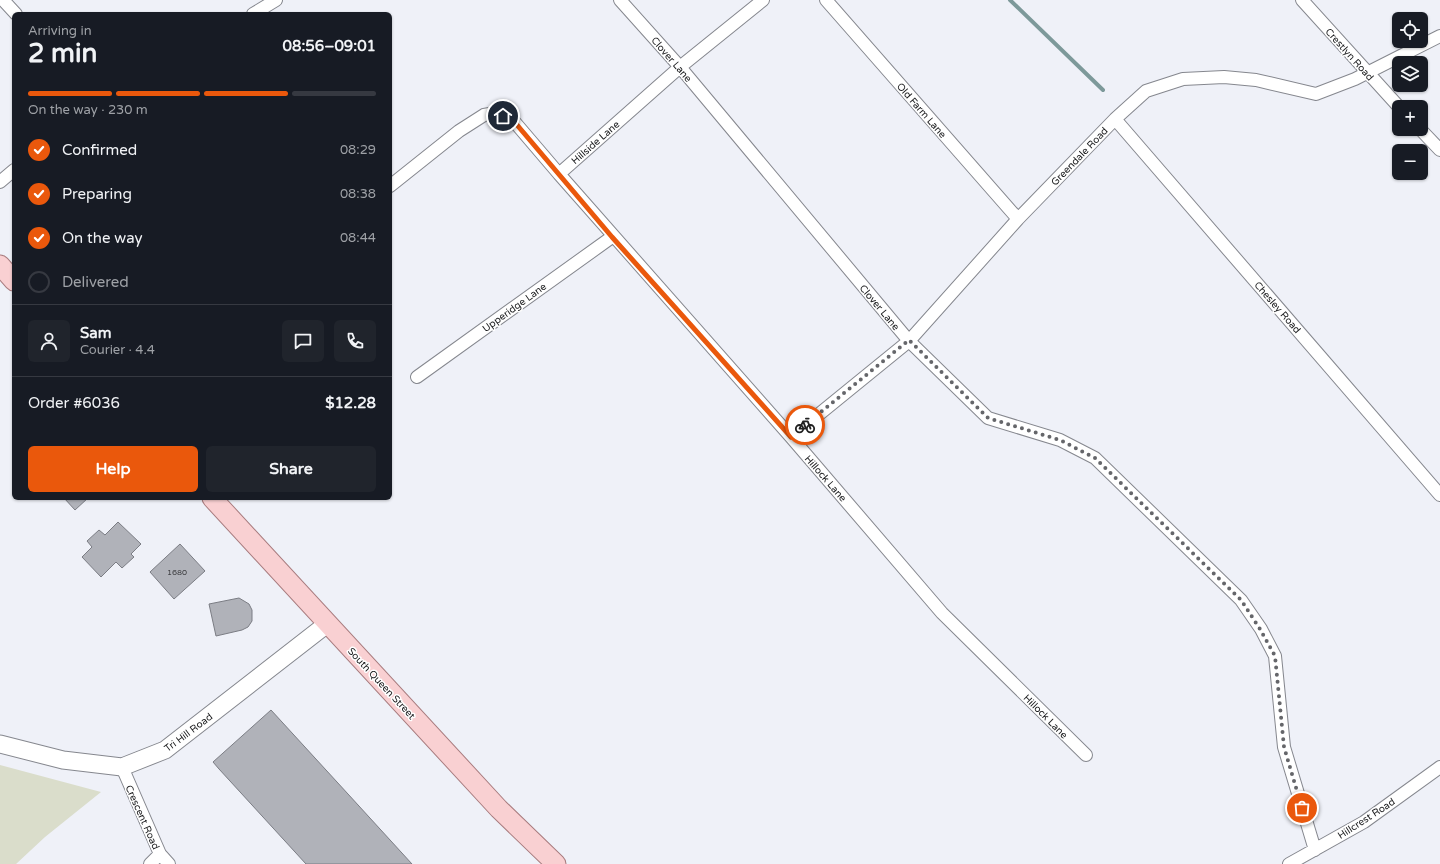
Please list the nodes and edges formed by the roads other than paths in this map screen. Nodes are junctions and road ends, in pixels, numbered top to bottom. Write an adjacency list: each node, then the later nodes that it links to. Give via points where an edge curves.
1 (3, 0): 7 (street)
2 (276, 0): 8 (street)
3 (620, 0): 10 (street, Clover Lane)
4 (763, 0): 10 (street, Hillside Lane)
5 (826, 0): 20 (street, Old Farm Lane)
6 (1302, 0): 11 (street, Crestlyn Road)
7 (14, 12)
8 (255, 12)
9 (1440, 36): 11 (street, Greendale Road)
10 (680, 67): 17 (street, Hillside Lane); 24 (street, Clover Lane)
11 (1367, 73): 12 (street, Crestlyn Road); 13 (street, Greendale Road, via 1316,94 1256,80 1224,76 1183,79 1146,91)
12 (1392, 100)
13 (1115, 119): 20 (street, Greendale Road); 27 (street, Chesley Road)
14 (1427, 136): 15 (street)
15 (1440, 150)
16 (12, 172): 18 (street)
17 (559, 174): 19 (street, via 512,119 494,113 484,115 460,131); 21 (street, Hillock Lane)
18 (0, 182)
19 (392, 184)
20 (1018, 219): 24 (street, Greendale Road)
21 (612, 237): 25 (street, Upperidge Lane); 26 (street, Hillock Lane)
22 (0, 265): 23 (main road)
23 (12, 279)
24 (909, 340): 26 (street, Greendale Road); 34 (street, Clover Lane, via 988,418 1060,440 1095,458 1241,600 1275,656 1284,747)
25 (417, 378)
26 (791, 437): 31 (street, Hillock Lane, via 942,613)
27 (1440, 495)
28 (214, 500): 29 (main road, South Queen Street)
29 (327, 624): 33 (street, Tri Hill Road, via 165,750); 38 (main road, South Queen Street, via 499,809)
30 (0, 744): 33 (street, via 63,760)
31 (1086, 755)
32 (1440, 767): 34 (street, Hillcrest Road, via 1364,822)
33 (122, 768): 35 (street, Crescent Road)
34 (1315, 850): 39 (street, Hillcrest Road)
35 (160, 854): 36 (street); 37 (street, Crescent Road)
36 (150, 864)
37 (169, 864)
38 (556, 864)
39 (1289, 864)

